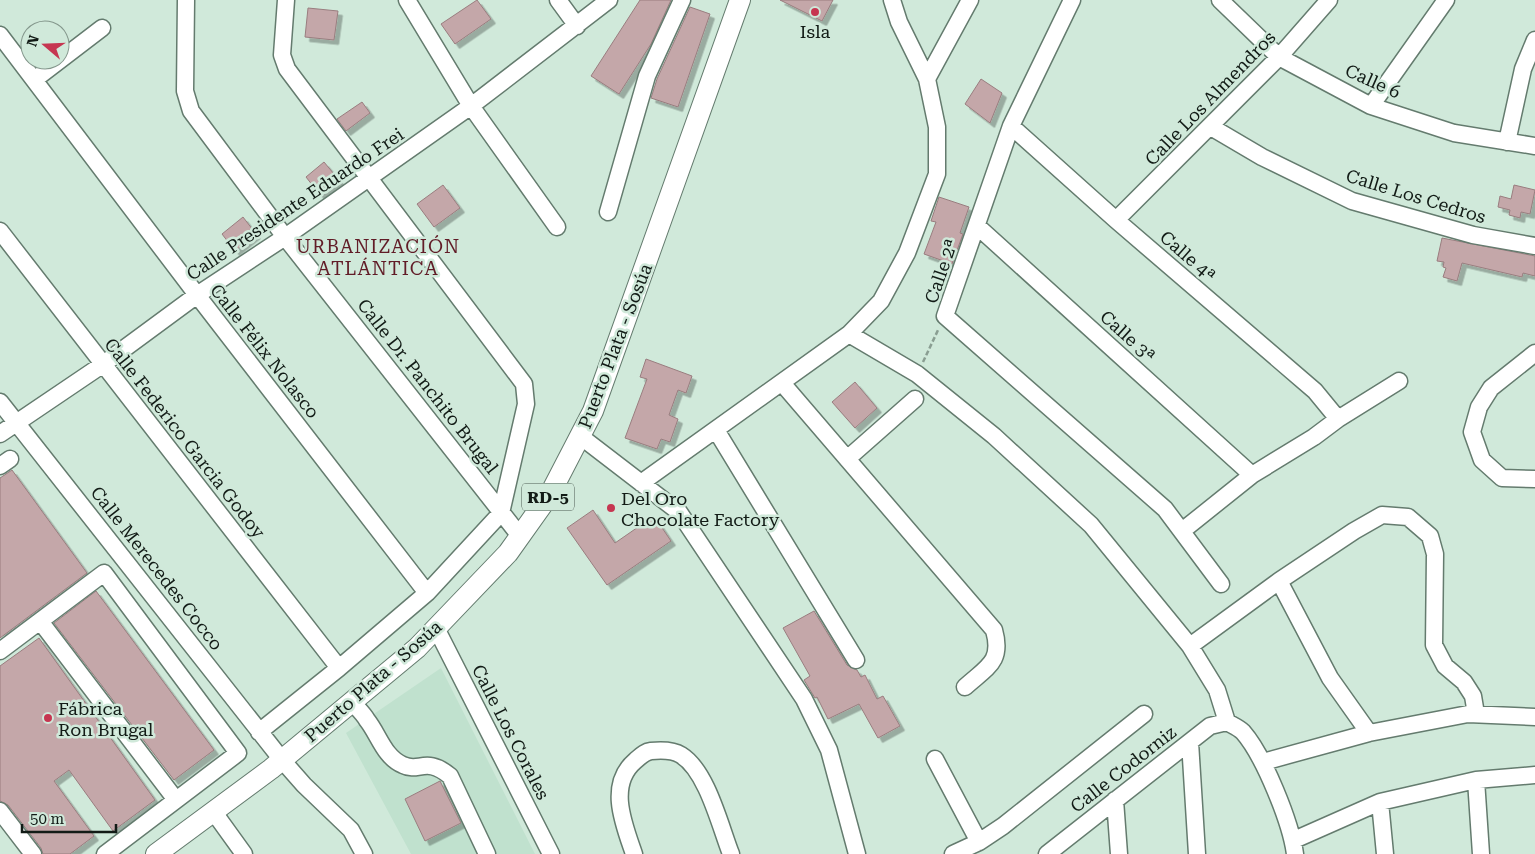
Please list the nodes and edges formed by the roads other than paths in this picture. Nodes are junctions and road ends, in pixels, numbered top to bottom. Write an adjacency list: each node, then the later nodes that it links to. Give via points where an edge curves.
1 (186, 0): 33 (street, Calle Dr. Panchito Brugal, via 185,91 191,111)
2 (286, 0): 27 (street, via 282,55 287,69)
3 (407, 0): 21 (street)
4 (558, 0): 14 (street)
5 (609, 0): 14 (street, Calle Presidente Eduardo Frei)
6 (682, 0): 28 (street, via 647,76)
7 (740, 0): 47 (main road, Puerto Plata - Sosúa / RD-5, via 626,322 593,411)
8 (892, 0): 19 (street, via 899,22)
9 (970, 0): 19 (street)
10 (1072, 0): 23 (street, Calle 2ª)
11 (1220, 0): 18 (street, Calle 6)
12 (1329, 0): 18 (street, Calle Los Almendros)
13 (1446, 0): 22 (street)
14 (577, 26): 21 (street, Calle Presidente Eduardo Frei)
15 (102, 28): 20 (street)
16 (0, 35): 20 (street, Calle Félix Nolasco)
17 (1534, 43): 25 (street, via 1523,69)
18 (1279, 57): 22 (street, Calle 6); 24 (street, Calle Los Almendros)
19 (928, 79): 36 (street, via 937,127 937,174 907,253 881,301)
20 (34, 80): 35 (street, Calle Félix Nolasco)
21 (472, 106): 27 (street, Calle Presidente Eduardo Frei); 31 (street)
22 (1371, 106): 25 (street, Calle 6, via 1454,133)
23 (1011, 126): 29 (street, Calle 4ª); 30 (street, Calle 2ª)
24 (1211, 127): 29 (street, Calle Los Almendros); 34 (street, Calle Los Cedros, via 1262,157 1352,201 1473,235)
25 (1507, 142): 26 (street, Calle 6)
26 (1535, 146)
27 (370, 178): 33 (street, Calle Presidente Eduardo Frei); 52 (street, via 524,384 526,404)
28 (608, 212)
29 (1116, 220): 43 (street, Calle 4ª, via 1315,392)
30 (977, 226): 49 (street, Calle 3ª); 53 (street, Calle 2ª, via 944,316 1165,509)
31 (557, 227)
32 (0, 231): 38 (street, Calle Federico Garcia Godoy)
33 (285, 237): 35 (street, Calle Presidente Eduardo Frei); 52 (street, Calle Dr. Panchito Brugal)
34 (1535, 246)
35 (197, 296): 38 (street, Calle Presidente Eduardo Frei); 57 (street, Calle Félix Nolasco)
36 (849, 334): 40 (street); 60 (street, via 917,374 994,436 1092,525)
37 (1535, 353): 50 (street, via 1491,388 1479,407 1472,432 1482,460 1502,478)
38 (102, 365): 44 (street, Calle Presidente Eduardo Frei); 63 (street, Calle Federico Garcia Godoy)
39 (1399, 381): 43 (street)
40 (782, 383): 45 (street); 48 (street)
41 (915, 399): 48 (street)
42 (0, 402): 44 (street, Calle Merecedes Cocco)
43 (1338, 418): 49 (street, via 1314,437)
44 (16, 422): 46 (street, Calle Presidente Eduardo Frei); 70 (street, Calle Merecedes Cocco)
45 (716, 430): 51 (street); 62 (street)
46 (0, 434)
47 (580, 436): 51 (street); 54 (main road, Puerto Plata - Sosúa / RD-5, via 550,494)
48 (847, 459): 64 (street, via 994,630 999,646 993,661)
49 (1252, 475): 53 (street)
50 (1535, 479)
51 (640, 483): 94 (street, via 679,512 804,699 829,750)
52 (502, 512): 54 (street, Calle Dr. Panchito Brugal); 57 (street)
53 (1182, 531): 56 (street, Calle 2ª)
54 (520, 536): 59 (main road, Puerto Plata - Sosúa / RD-5, via 508,553)
55 (1279, 581): 60 (street); 67 (street, via 1382,515 1408,516 1430,536 1435,554 1434,645 1445,666 1464,682 1473,696); 71 (street, via 1330,678)
56 (1221, 584)
57 (427, 593): 63 (street)
58 (40, 621): 61 (street); 78 (street); 78 (street, via 104,574 238,753)
59 (436, 628): 65 (main road, Puerto Plata - Sosúa / RD-5); 91 (street, Calle Los Corales)
60 (1190, 646): 69 (street, via 1217,690)
61 (0, 651)
62 (856, 660)
63 (339, 668): 70 (street)
64 (965, 687)
65 (352, 702): 74 (main road, Puerto Plata - Sosúa / RD-5); 90 (street, via 368,720 390,757 405,766 428,764 450,776)
66 (1144, 714): 83 (street)
67 (1476, 714): 68 (street); 71 (street)
68 (1535, 717)
69 (1227, 722): 72 (street, Calle Codorniz, via 1210,726); 75 (street, via 1242,731)
70 (260, 732): 74 (street, Calle Merecedes Cocco)
71 (1369, 733): 75 (street)
72 (1190, 742): 79 (street, Calle Codorniz); 98 (street)
73 (935, 759): 83 (street)
74 (282, 760): 82 (main road, Puerto Plata - Sosúa / RD-5); 89 (street, Calle Merecedes Cocco, via 351,830)
75 (1263, 762): 84 (street)
76 (1535, 775): 77 (street)
77 (1476, 780): 80 (street); 100 (street)
78 (176, 800): 86 (street)
79 (1115, 800): 96 (street, Calle Codorniz); 97 (street)
80 (1380, 802): 84 (street); 99 (street)
81 (0, 811): 85 (street)
82 (213, 812): 87 (main road, Puerto Plata - Sosúa / RD-5); 88 (street)
83 (979, 842): 95 (street)
84 (1294, 847)
85 (33, 854)
86 (105, 854)
87 (156, 854)
88 (244, 854)
89 (364, 854)
90 (488, 854)
91 (551, 854)
92 (634, 854): 93 (street, via 620,805 621,785 629,766 645,752 663,750 681,755 694,768 705,786)
93 (731, 854)
94 (856, 854)
95 (953, 854)
96 (1046, 854)
97 (1119, 854)
98 (1197, 854)
99 (1386, 854)
100 (1480, 854)

